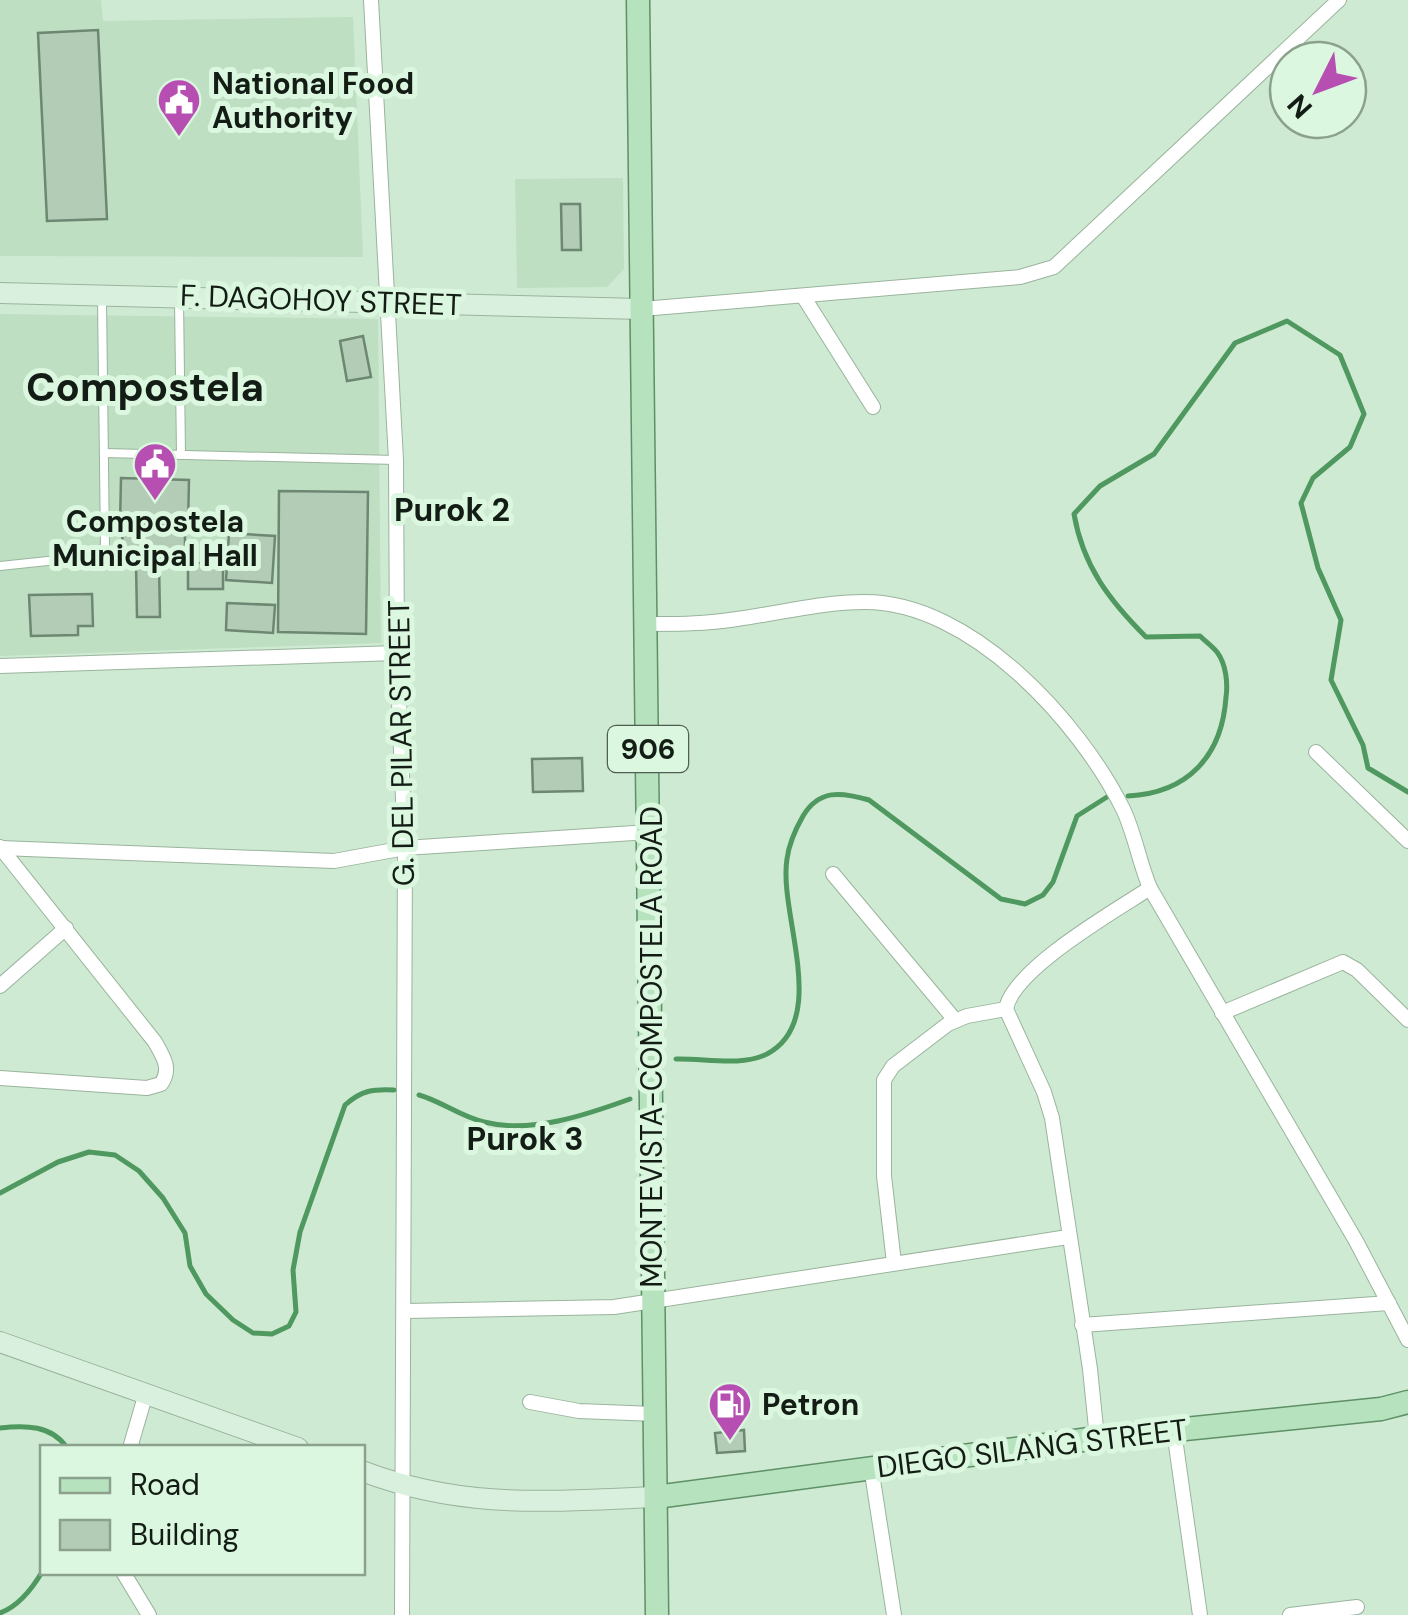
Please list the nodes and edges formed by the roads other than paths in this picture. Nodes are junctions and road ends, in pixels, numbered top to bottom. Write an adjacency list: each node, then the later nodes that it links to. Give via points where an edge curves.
1 (371, 0): 8 (street, G. DEL PILAR STREET)
2 (638, 0): 9 (main road, MONTEVISTA-COMPOSTELA ROAD / 906)
3 (1338, 0): 7 (street, via 1054,268 1020,277)
4 (0, 293): 5 (main road, F. DAGOHOY STREET)
5 (102, 295): 6 (main road, F. DAGOHOY STREET); 11 (lane)
6 (179, 296): 8 (main road, F. DAGOHOY STREET); 12 (lane)
7 (804, 296): 9 (street); 10 (street)
8 (389, 302): 9 (main road, F. DAGOHOY STREET); 13 (street, G. DEL PILAR STREET)
9 (642, 309): 15 (main road, MONTEVISTA-COMPOSTELA ROAD / 906)
10 (873, 407)
11 (106, 453): 12 (lane); 14 (lane, via 102,553)
12 (181, 455): 13 (lane)
13 (396, 460): 16 (street, G. DEL PILAR STREET)
14 (0, 566)
15 (645, 624): 19 (main road, MONTEVISTA-COMPOSTELA ROAD / 906); 24 (street, via 700,624 870,602 916,611 972,638 1055,708 1123,809)
16 (397, 653): 17 (street); 22 (street, G. DEL PILAR STREET)
17 (0, 666)
18 (1316, 752): 20 (street)
19 (650, 832): 22 (street); 34 (main road, MONTEVISTA-COMPOSTELA ROAD / 906)
20 (1408, 841)
21 (1, 848): 22 (street, via 334,861); 25 (street)
22 (405, 848): 36 (street, G. DEL PILAR STREET)
23 (834, 874): 29 (street)
24 (1150, 888): 27 (street, via 1026,976); 28 (street)
25 (66, 928): 26 (street); 31 (street, via 155,1042 165,1079 146,1088)
26 (0, 986)
27 (1006, 1009): 29 (street); 32 (street, via 1052,1118)
28 (1222, 1013): 30 (street, via 1344,962); 35 (street)
29 (956, 1020): 33 (street, via 884,1080 884,1176)
30 (1408, 1020)
31 (0, 1078)
32 (1068, 1237): 33 (street); 37 (street)
33 (894, 1263): 34 (street)
34 (652, 1300): 36 (street, via 583,1310); 43 (main road, MONTEVISTA-COMPOSTELA ROAD / 906)
35 (1388, 1303): 37 (street); 38 (street)
36 (406, 1310): 50 (street, G. DEL PILAR STREET)
37 (1082, 1325): 45 (street)
38 (1408, 1340)
39 (0, 1342): 40 (main road)
40 (146, 1393): 46 (street); 47 (main road)
41 (530, 1402): 43 (street)
42 (1408, 1402): 44 (main road, DIEGO SILANG STREET)
43 (655, 1414): 51 (main road, MONTEVISTA-COMPOSTELA ROAD / 906)
44 (1174, 1431): 45 (main road, DIEGO SILANG STREET); 58 (street)
45 (1096, 1438): 48 (main road, DIEGO SILANG STREET)
46 (131, 1445)
47 (290, 1445)
48 (871, 1467): 51 (main road, DIEGO SILANG STREET); 57 (street)
49 (365, 1473): 50 (main road)
50 (403, 1486): 51 (main road, via 501,1502); 55 (street, G. DEL PILAR STREET)
51 (656, 1497): 56 (main road, MONTEVISTA-COMPOSTELA ROAD / 906)
52 (124, 1575): 54 (street)
53 (1357, 1607): 59 (street)
54 (149, 1615)
55 (402, 1615)
56 (657, 1615)
57 (894, 1615)
58 (1200, 1615)
59 (1290, 1615)

